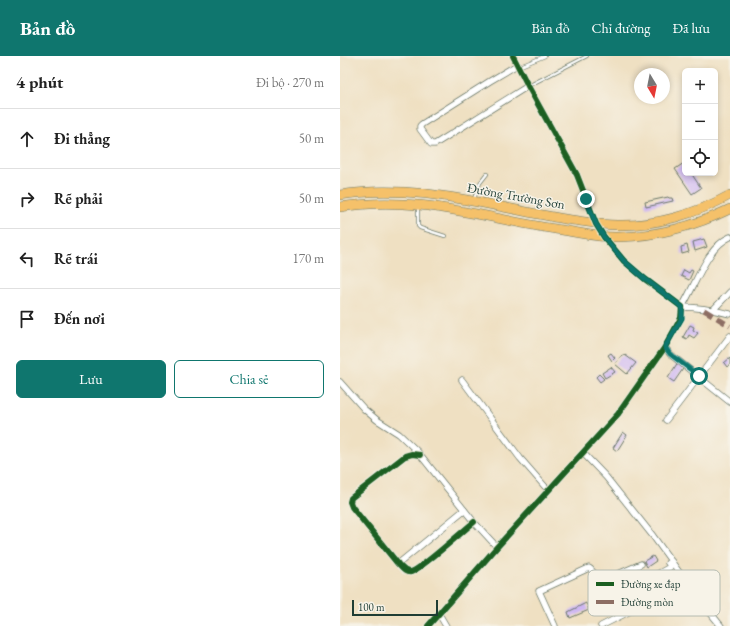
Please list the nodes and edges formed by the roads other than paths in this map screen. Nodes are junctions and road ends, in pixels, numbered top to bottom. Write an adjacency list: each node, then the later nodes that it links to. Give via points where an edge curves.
1 (513, 56): 4 (street)
2 (545, 56): 4 (lane)
3 (587, 56): 5 (lane)
4 (518, 66): 5 (street); 5 (street, via 422,124 420,129 431,144 435,144)
5 (528, 86): 13 (street, via 577,174)
6 (487, 174): 9 (lane, via 480,183)
7 (340, 195): 9 (highway, Đường Trường Sơn, via 399,192)
8 (730, 195): 13 (highway, Đường Trường Sơn, via 690,213 653,222)
9 (473, 201): 13 (highway, Đường Trường Sơn)
10 (418, 204): 11 (highway, Đường Trường Sơn, via 378,203); 14 (lane, via 418,226); 15 (highway, Đường Trường Sơn, via 536,227)
11 (340, 207)
12 (730, 209): 15 (highway, Đường Trường Sơn, via 678,230 618,238)
13 (596, 224): 15 (street)
14 (445, 236)
15 (604, 237): 18 (street, via 624,261)
16 (730, 237): 18 (street, via 725,239 705,262)
17 (730, 292): 19 (street)
18 (682, 307): 19 (street); 22 (street, via 682,318)
19 (713, 310): 20 (street)
20 (730, 314)
21 (730, 336): 23 (street)
22 (665, 347): 23 (street, via 670,354); 28 (street, via 618,414)
23 (699, 376): 26 (street); 27 (street)
24 (462, 380): 30 (street, via 520,458)
25 (340, 382): 29 (street, via 364,409 399,434)
26 (730, 402)
27 (666, 420)
28 (583, 453): 30 (street); 34 (street, via 606,477)
29 (420, 455): 31 (street); 35 (street, via 405,456 351,498 350,502 352,508)
30 (548, 490): 33 (street)
31 (464, 510): 32 (street); 35 (street)
32 (474, 522): 33 (street); 35 (street, via 414,571 404,571)
33 (497, 546): 41 (street)
34 (672, 562): 39 (street, via 668,563 670,567); 40 (street)
35 (398, 564)
36 (641, 564): 38 (street)
37 (592, 570): 46 (street, via 589,568 539,591)
38 (627, 570)
39 (665, 570)
40 (678, 570)
41 (439, 614): 44 (street); 45 (street)
42 (621, 616): 47 (street)
43 (713, 616): 48 (street)
44 (428, 626)
45 (446, 626)
46 (556, 626)
47 (601, 626)
48 (721, 626)

